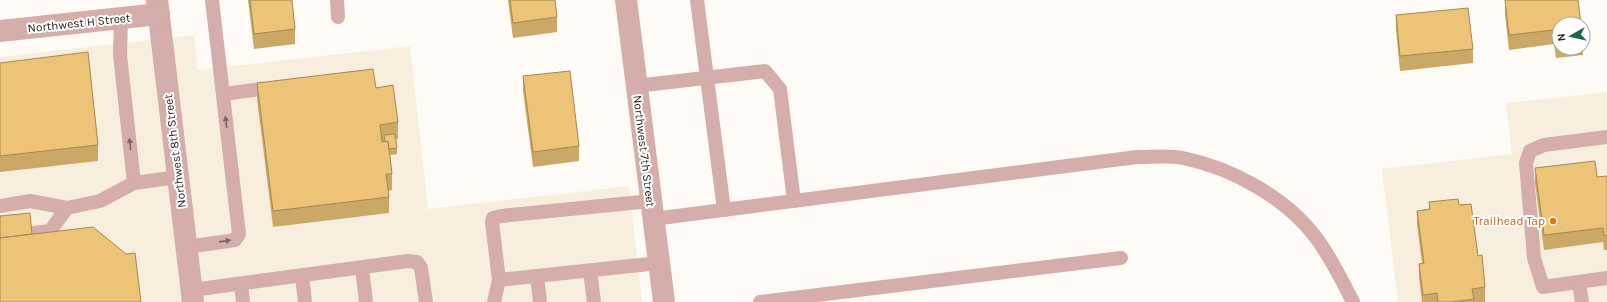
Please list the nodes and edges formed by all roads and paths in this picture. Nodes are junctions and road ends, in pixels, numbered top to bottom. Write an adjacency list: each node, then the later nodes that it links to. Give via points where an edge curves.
1 (212, 0): 12 (lane)
2 (337, 0): 7 (lane)
3 (626, 0): 10 (street, Northwest 7th Street)
4 (696, 0): 9 (lane)
5 (158, 7): 6 (street, Northwest H Street); 14 (street, Northwest 8th Street)
6 (121, 18): 8 (street, Northwest H Street); 15 (lane, one-way to 6, via 120,55)
7 (338, 18)
8 (0, 31)
9 (707, 77): 10 (lane); 16 (lane, via 765,71 780,89); 20 (lane)
10 (636, 86): 19 (street, Northwest 7th Street)
11 (262, 89): 12 (lane)
12 (223, 94): 22 (lane, one-way to 12, via 235,240 239,234)
13 (1607, 137): 31 (lane, via 1544,146 1530,151 1526,163 1534,258 1543,287)
14 (178, 177): 15 (lane); 22 (street, Northwest 8th Street)
15 (134, 183): 18 (lane, via 100,201)
16 (794, 201): 20 (lane); 43 (lane, via 1137,157 1182,158 1226,171 1266,192 1297,217 1316,237 1335,265)
17 (0, 206): 18 (lane, via 30,201)
18 (67, 208): 21 (lane, via 50,231)
19 (652, 210): 20 (lane); 24 (street, Northwest 7th Street); 30 (lane, via 493,218)
20 (724, 210)
21 (0, 237)
22 (187, 247): 33 (street, Northwest 8th Street)
23 (1121, 258): 42 (lane)
24 (659, 263): 26 (lane); 41 (street, Northwest 7th Street)
25 (362, 268): 27 (lane); 36 (lane); 37 (lane, via 417,262 421,268)
26 (590, 271): 28 (lane); 40 (lane)
27 (302, 276): 32 (lane); 35 (lane)
28 (537, 276): 30 (lane); 39 (lane)
29 (1607, 278): 31 (lane)
30 (499, 280): 38 (lane)
31 (1579, 283): 44 (lane)
32 (241, 284): 33 (lane); 34 (lane)
33 (193, 296)
34 (243, 302)
35 (305, 302)
36 (366, 302)
37 (426, 302)
38 (494, 302)
39 (540, 302)
40 (594, 302)
41 (664, 302)
42 (760, 302)
43 (1353, 302)
44 (1582, 302)

